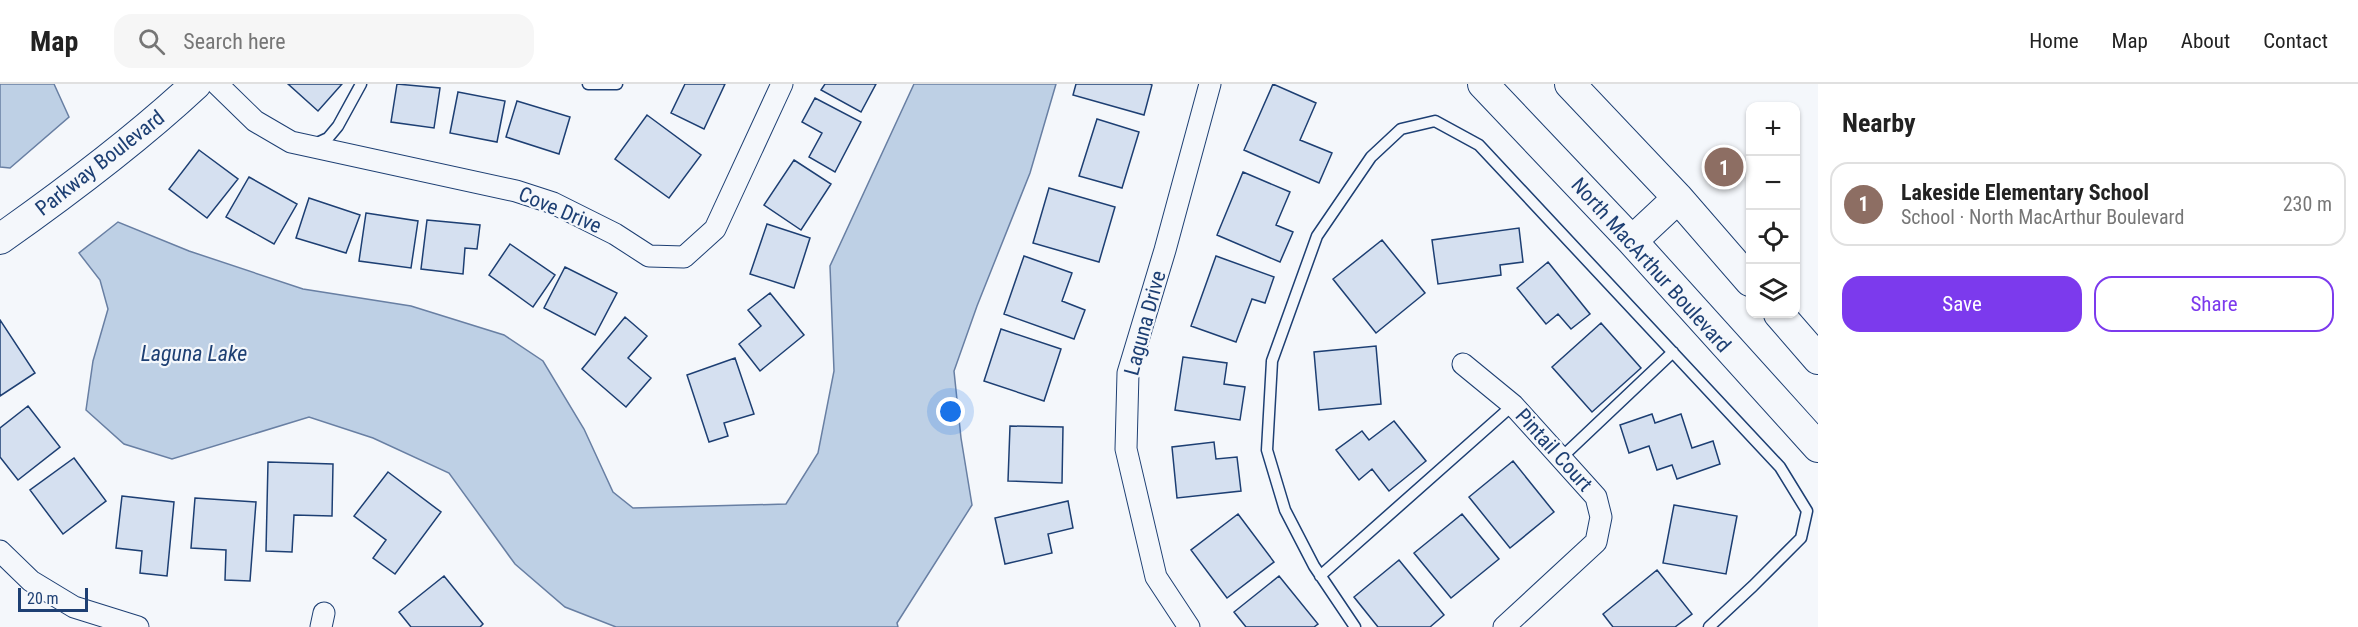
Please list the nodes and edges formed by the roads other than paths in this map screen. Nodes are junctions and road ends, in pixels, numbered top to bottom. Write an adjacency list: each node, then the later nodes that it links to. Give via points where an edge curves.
1 (196, 84): 12 (main road, Parkway Boulevard)
2 (217, 84): 10 (street, Cove Drive, via 255,121 291,142)
3 (361, 84): 10 (lane, via 328,138)
4 (588, 84): 5 (lane)
5 (617, 84)
6 (782, 84): 10 (street, Cove Drive, via 715,229 684,257 649,256 553,203 516,191)
7 (1210, 84): 25 (street, Laguna Drive, via 1128,373 1126,449 1156,577)
8 (1483, 84): 13 (main road, North MacArthur Boulevard)
9 (1570, 84): 11 (main road)
10 (309, 146)
11 (1678, 198): 13 (main road); 14 (main road)
12 (0, 239)
13 (1632, 241): 20 (main road, North MacArthur Boulevard)
14 (1746, 276)
15 (1782, 318): 17 (main road)
16 (1672, 352): 21 (lane); 23 (lane, via 1479,145 1435,121 1401,129 1371,157 1317,237 1272,361 1267,450 1285,510); 28 (lane, via 1780,467 1807,511 1801,538)
17 (1818, 359)
18 (1463, 364): 19 (street, Pintail Court)
19 (1513, 405): 21 (street, Pintail Court); 23 (lane)
20 (1818, 447)
21 (1561, 458): 27 (street, Pintail Court, via 1596,497 1601,516 1596,542)
22 (0, 551): 24 (street, via 31,581 74,607)
23 (1320, 576): 26 (lane)
24 (138, 627)
25 (1188, 627)
26 (1355, 627)
27 (1504, 627)
28 (1709, 627)

